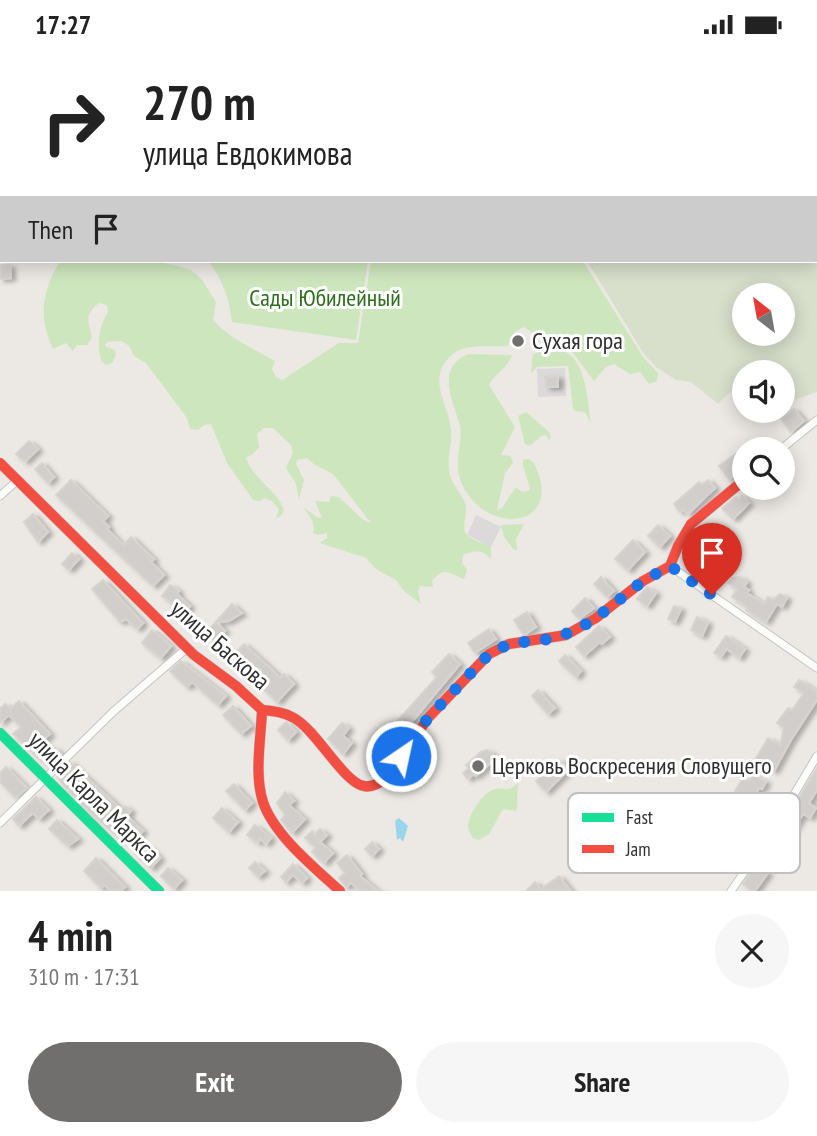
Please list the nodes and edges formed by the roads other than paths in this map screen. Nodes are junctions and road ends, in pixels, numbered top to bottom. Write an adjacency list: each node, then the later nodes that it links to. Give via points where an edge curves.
1 (817, 420): 2 (street)
2 (795, 438)
3 (0, 463): 4 (street, улица Баскова)
4 (18, 481): 6 (street); 8 (street, улица Баскова)
5 (732, 489): 7 (street, via 691,524)
6 (0, 496)
7 (670, 566): 9 (street); 10 (street, via 575,631 509,644 489,654 428,718 388,776 372,786 349,780 297,720)
8 (187, 648): 10 (street, улица Баскова); 13 (street)
9 (817, 668)
10 (262, 710): 18 (street, улица Баскова, via 264,803 282,833)
11 (0, 733): 13 (street, улица Карла Маркса)
12 (817, 756): 14 (street)
13 (44, 779): 15 (street); 17 (street, улица Карла Маркса)
14 (795, 793)
15 (0, 823)
16 (744, 873): 19 (street)
17 (159, 891)
18 (340, 891)
19 (731, 891)

